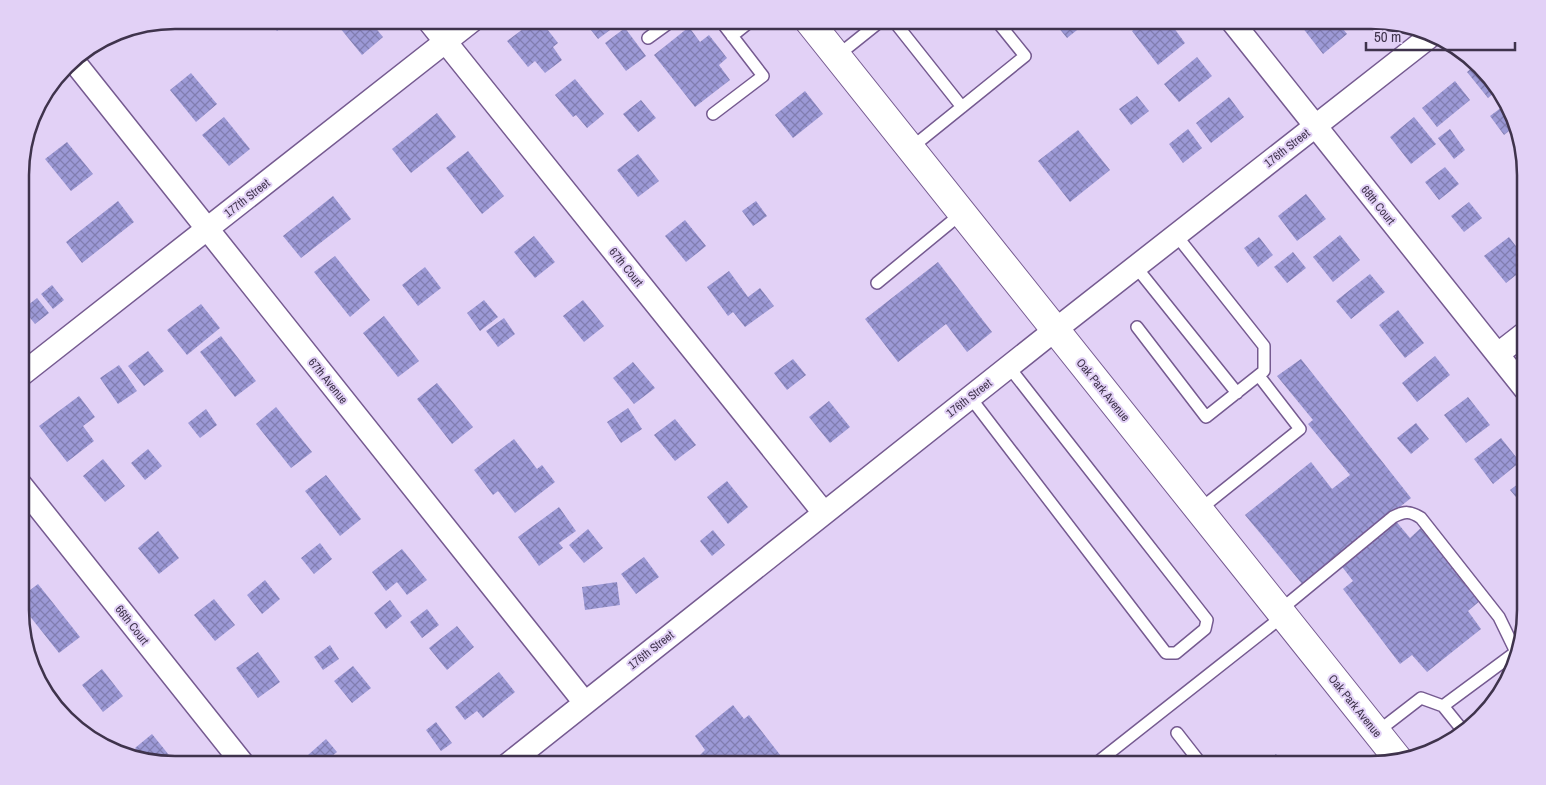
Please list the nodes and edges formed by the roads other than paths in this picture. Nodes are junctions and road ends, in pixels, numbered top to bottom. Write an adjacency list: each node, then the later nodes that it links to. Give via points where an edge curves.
1 (435, 29): 14 (street, 67th Court)
2 (462, 29): 14 (street, 177th Street)
3 (660, 29): 12 (lane)
4 (727, 29): 11 (lane)
5 (741, 29): 11 (lane)
6 (815, 29): 15 (street, Oak Park Avenue)
7 (871, 29): 15 (lane)
8 (899, 29): 17 (lane)
9 (1003, 29): 17 (lane, via 1025,56)
10 (1238, 29): 19 (street, 68th Court)
11 (732, 36): 18 (lane, via 763,76)
12 (648, 38)
13 (1426, 39): 19 (street, 176th Street)
14 (445, 42): 22 (street, 177th Street); 38 (street, 67th Court)
15 (837, 56): 20 (street, Oak Park Avenue)
16 (77, 66): 22 (street, 67th Avenue)
17 (962, 107): 20 (lane)
18 (713, 114)
19 (1316, 126): 23 (street, 176th Street); 29 (street, 68th Court)
20 (910, 148): 21 (street, Oak Park Avenue)
21 (962, 213): 25 (lane); 27 (street, Oak Park Avenue)
22 (207, 229): 31 (street, 177th Street); 42 (street, 67th Avenue)
23 (1176, 235): 24 (street, 176th Street); 32 (lane, via 1264,346 1264,371)
24 (1136, 267): 27 (street, 176th Street); 34 (lane)
25 (877, 282)
26 (1137, 327): 34 (lane, via 1206,417)
27 (1055, 330): 30 (street, 176th Street); 37 (street, Oak Park Avenue)
28 (1517, 339): 29 (street)
29 (1498, 354): 33 (street, 68th Court)
30 (1009, 367): 35 (street, 176th Street); 35 (lane, via 1207,620 1205,629 1176,654 1166,653)
31 (29, 369)
32 (1258, 376): 34 (lane); 37 (lane, via 1300,429)
33 (1517, 379)
34 (1237, 393)
35 (970, 398): 38 (street, 176th Street)
36 (29, 495): 48 (street, 66th Court)
37 (1199, 510): 39 (street, Oak Park Avenue)
38 (824, 513): 42 (street, 176th Street)
39 (1281, 614): 40 (lane, via 1393,517 1410,512 1421,518 1499,617); 45 (street, Oak Park Avenue); 50 (lane)
40 (1513, 645)
41 (1510, 656): 43 (lane)
42 (585, 703): 49 (street, 176th Street)
43 (1443, 706): 44 (lane); 45 (lane, via 1421,698)
44 (1460, 727)
45 (1376, 732): 47 (street, Oak Park Avenue)
46 (1177, 733): 51 (lane)
47 (1394, 754)
48 (237, 756)
49 (517, 756)
50 (1105, 756)
51 (1195, 756)

